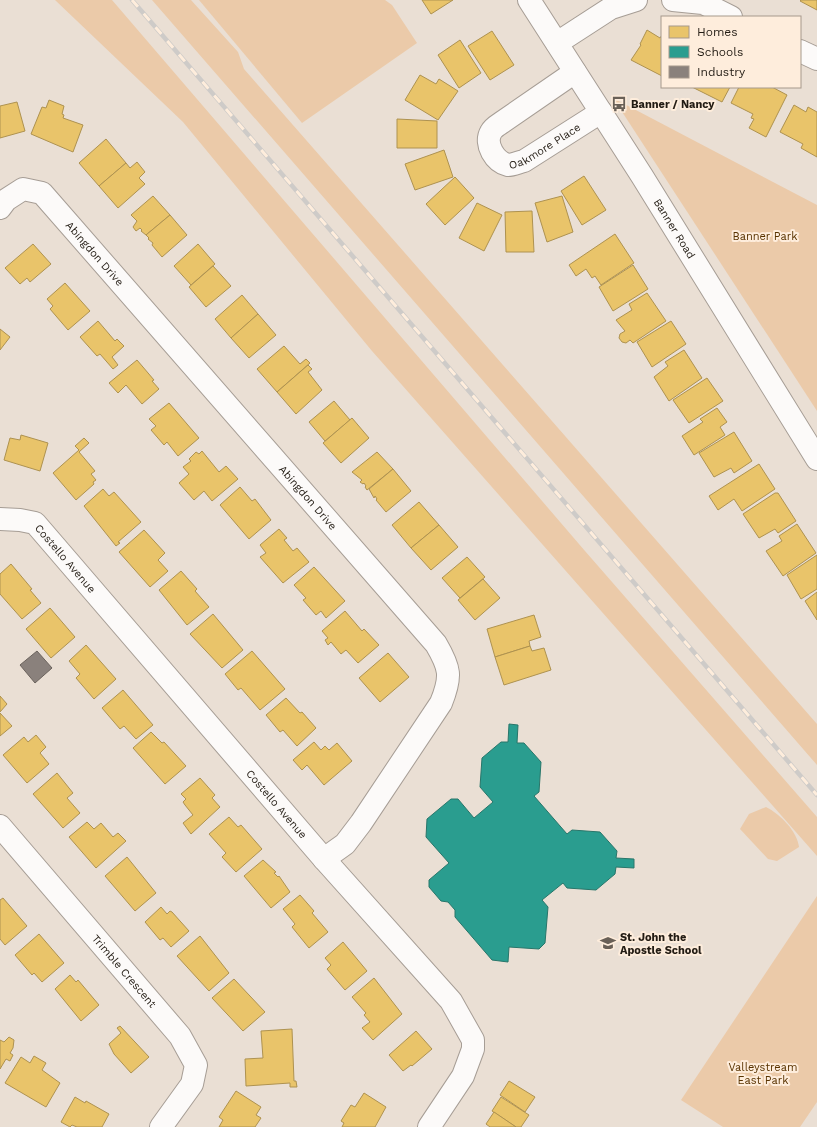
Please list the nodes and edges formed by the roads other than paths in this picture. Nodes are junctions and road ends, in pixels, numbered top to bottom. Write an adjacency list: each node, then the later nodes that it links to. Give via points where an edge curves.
1 (529, 0): 5 (street, Banner Road)
2 (636, 0): 5 (street, via 611,8)
3 (673, 0): 4 (street, via 703,3)
4 (730, 16)
5 (557, 43): 8 (street, Banner Road)
6 (801, 52): 7 (street)
7 (817, 60)
8 (575, 72): 9 (street, Banner Road); 9 (street, Oakmore Place, via 491,132 492,153 499,161 509,165 524,161)
9 (601, 112): 11 (street, Banner Road)
10 (0, 208): 14 (street, Abingdon Drive, via 6,200 23,189 42,193 436,644 447,663 448,684 442,703 361,823 344,844)
11 (817, 458)
12 (0, 519): 14 (street, Costello Avenue, via 35,523)
13 (0, 826): 15 (street, Trimble Crescent, via 180,1036 196,1065 192,1084)
14 (324, 858): 16 (street, Costello Avenue, via 451,1001 473,1040 473,1049 463,1076)
15 (161, 1127)
16 (429, 1127)

